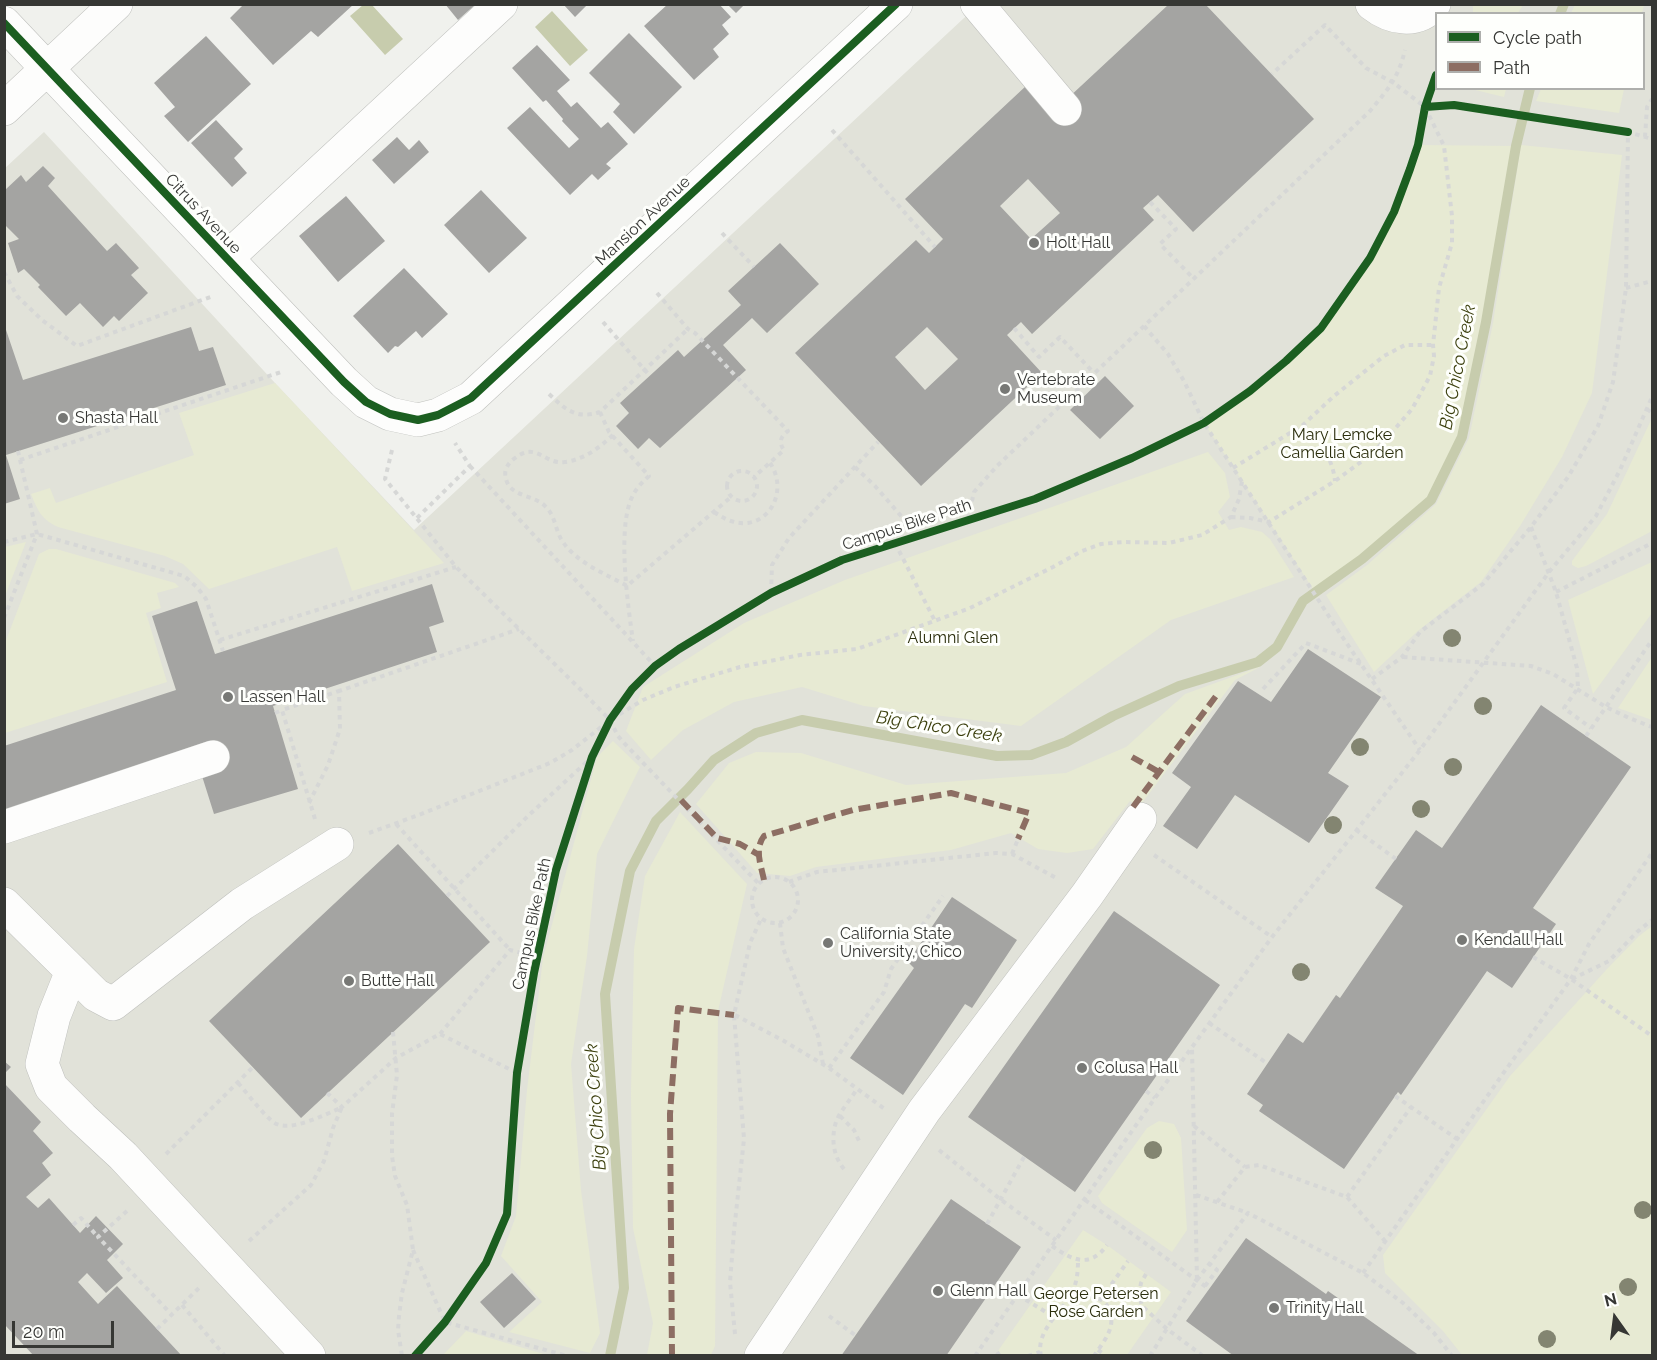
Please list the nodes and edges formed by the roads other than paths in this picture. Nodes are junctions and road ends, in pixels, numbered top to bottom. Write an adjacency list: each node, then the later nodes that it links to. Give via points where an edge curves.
1 (116, 4): 8 (street)
2 (501, 4): 11 (street)
3 (896, 4): 12 (street, Mansion Avenue, via 471,398 438,415 418,420)
4 (977, 4): 9 (street)
5 (1372, 4): 6 (street, via 1382,12 1405,19)
6 (1431, 8)
7 (4, 23): 8 (street, Citrus Avenue)
8 (47, 70): 10 (street); 11 (street, Citrus Avenue)
9 (1065, 109)
10 (4, 110)
11 (227, 258): 12 (street, Citrus Avenue, via 366,402)
12 (394, 415)
13 (213, 757): 14 (street)
14 (4, 827)
15 (1134, 828): 20 (street, via 912,1129)
16 (337, 844): 18 (street, via 242,904 113,1004 96,995)
17 (4, 904): 18 (street)
18 (72, 970): 19 (street, via 54,1016 42,1064 51,1087 123,1156)
19 (309, 1356)
20 (761, 1356)

